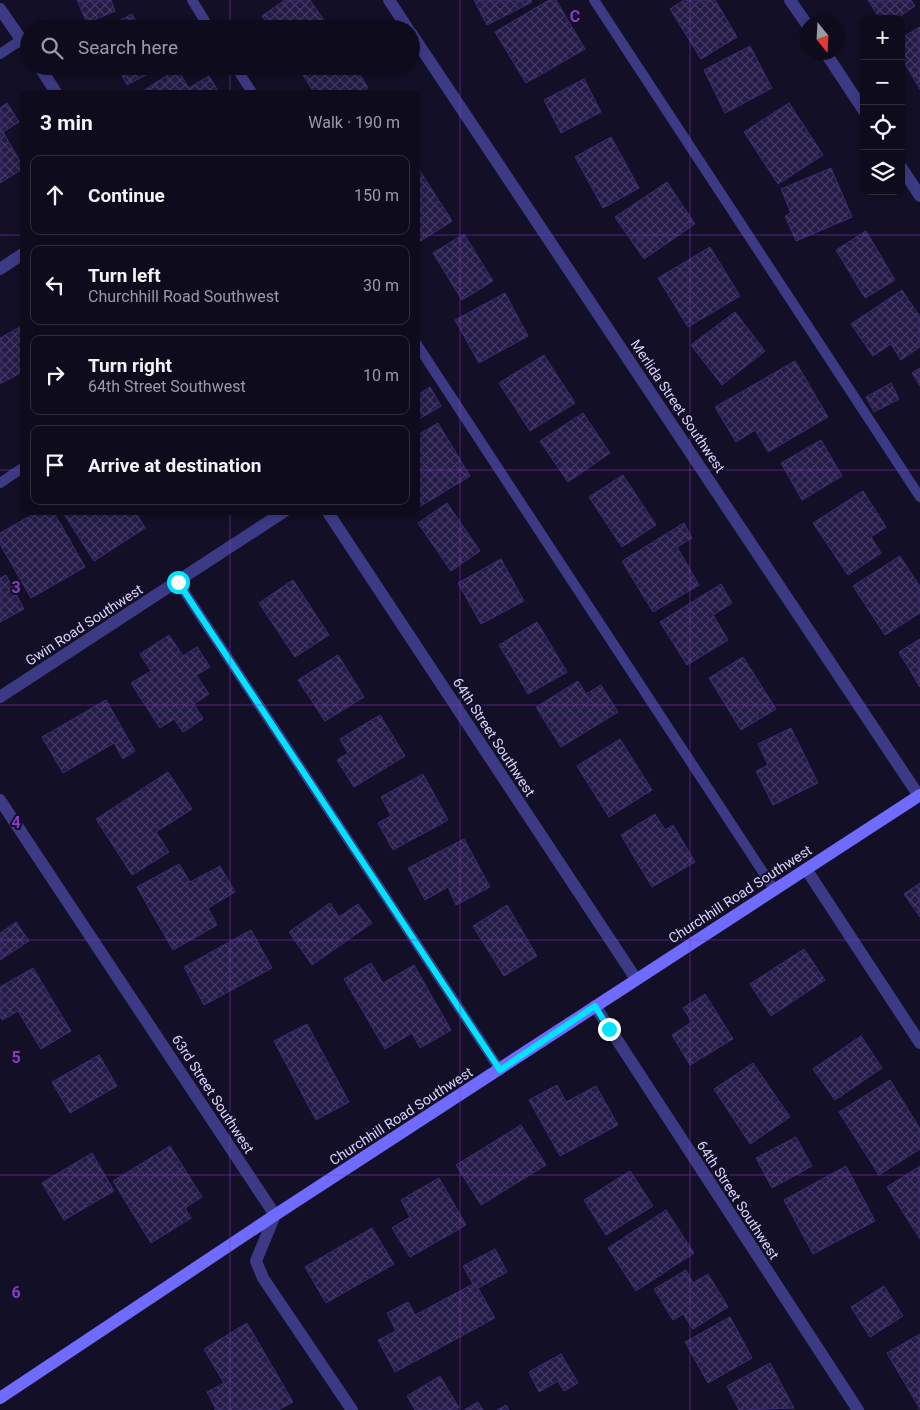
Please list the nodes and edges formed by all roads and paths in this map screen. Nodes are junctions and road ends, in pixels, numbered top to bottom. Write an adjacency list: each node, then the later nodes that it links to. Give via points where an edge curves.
1 (192, 0): 7 (lane)
2 (389, 0): 8 (street)
3 (594, 0): 26 (lane)
4 (790, 0): 6 (street)
5 (0, 9): 9 (street)
6 (800, 15)
7 (204, 20)
8 (402, 20)
9 (20, 39)
10 (20, 41): 12 (lane)
11 (420, 46): 31 (street, Merlida Street Southwest)
12 (0, 54)
13 (830, 60): 18 (street)
14 (45, 75): 16 (street)
15 (241, 75): 17 (lane)
16 (54, 90)
17 (250, 90)
18 (860, 105)
19 (905, 173): 20 (street)
20 (920, 196)
21 (20, 256): 22 (street)
22 (0, 269)
23 (420, 349): 34 (lane)
24 (20, 470): 25 (lane)
25 (0, 483)
26 (920, 497)
27 (279, 515): 29 (street, Gwin Road Southwest)
28 (330, 515): 35 (street, 64th Street Southwest)
29 (178, 582): 30 (street, Gwin Road Southwest); 38 (lane)
30 (0, 698)
31 (920, 795): 33 (street, Churchhill Road Southwest)
32 (0, 800): 39 (street, 63rd Street Southwest)
33 (806, 869): 34 (street, Churchhill Road Southwest); 37 (street)
34 (774, 889): 35 (street, Churchhill Road Southwest)
35 (636, 979): 36 (street, Churchhill Road Southwest)
36 (595, 1006): 38 (street, Churchhill Road Southwest); 42 (street, 64th Street Southwest)
37 (920, 1043)
38 (500, 1070): 39 (street, Churchhill Road Southwest)
39 (275, 1215): 40 (street, Churchhill Road Southwest); 41 (street, via 256,1261 263,1278)
40 (0, 1398)
41 (352, 1410)
42 (858, 1410)

